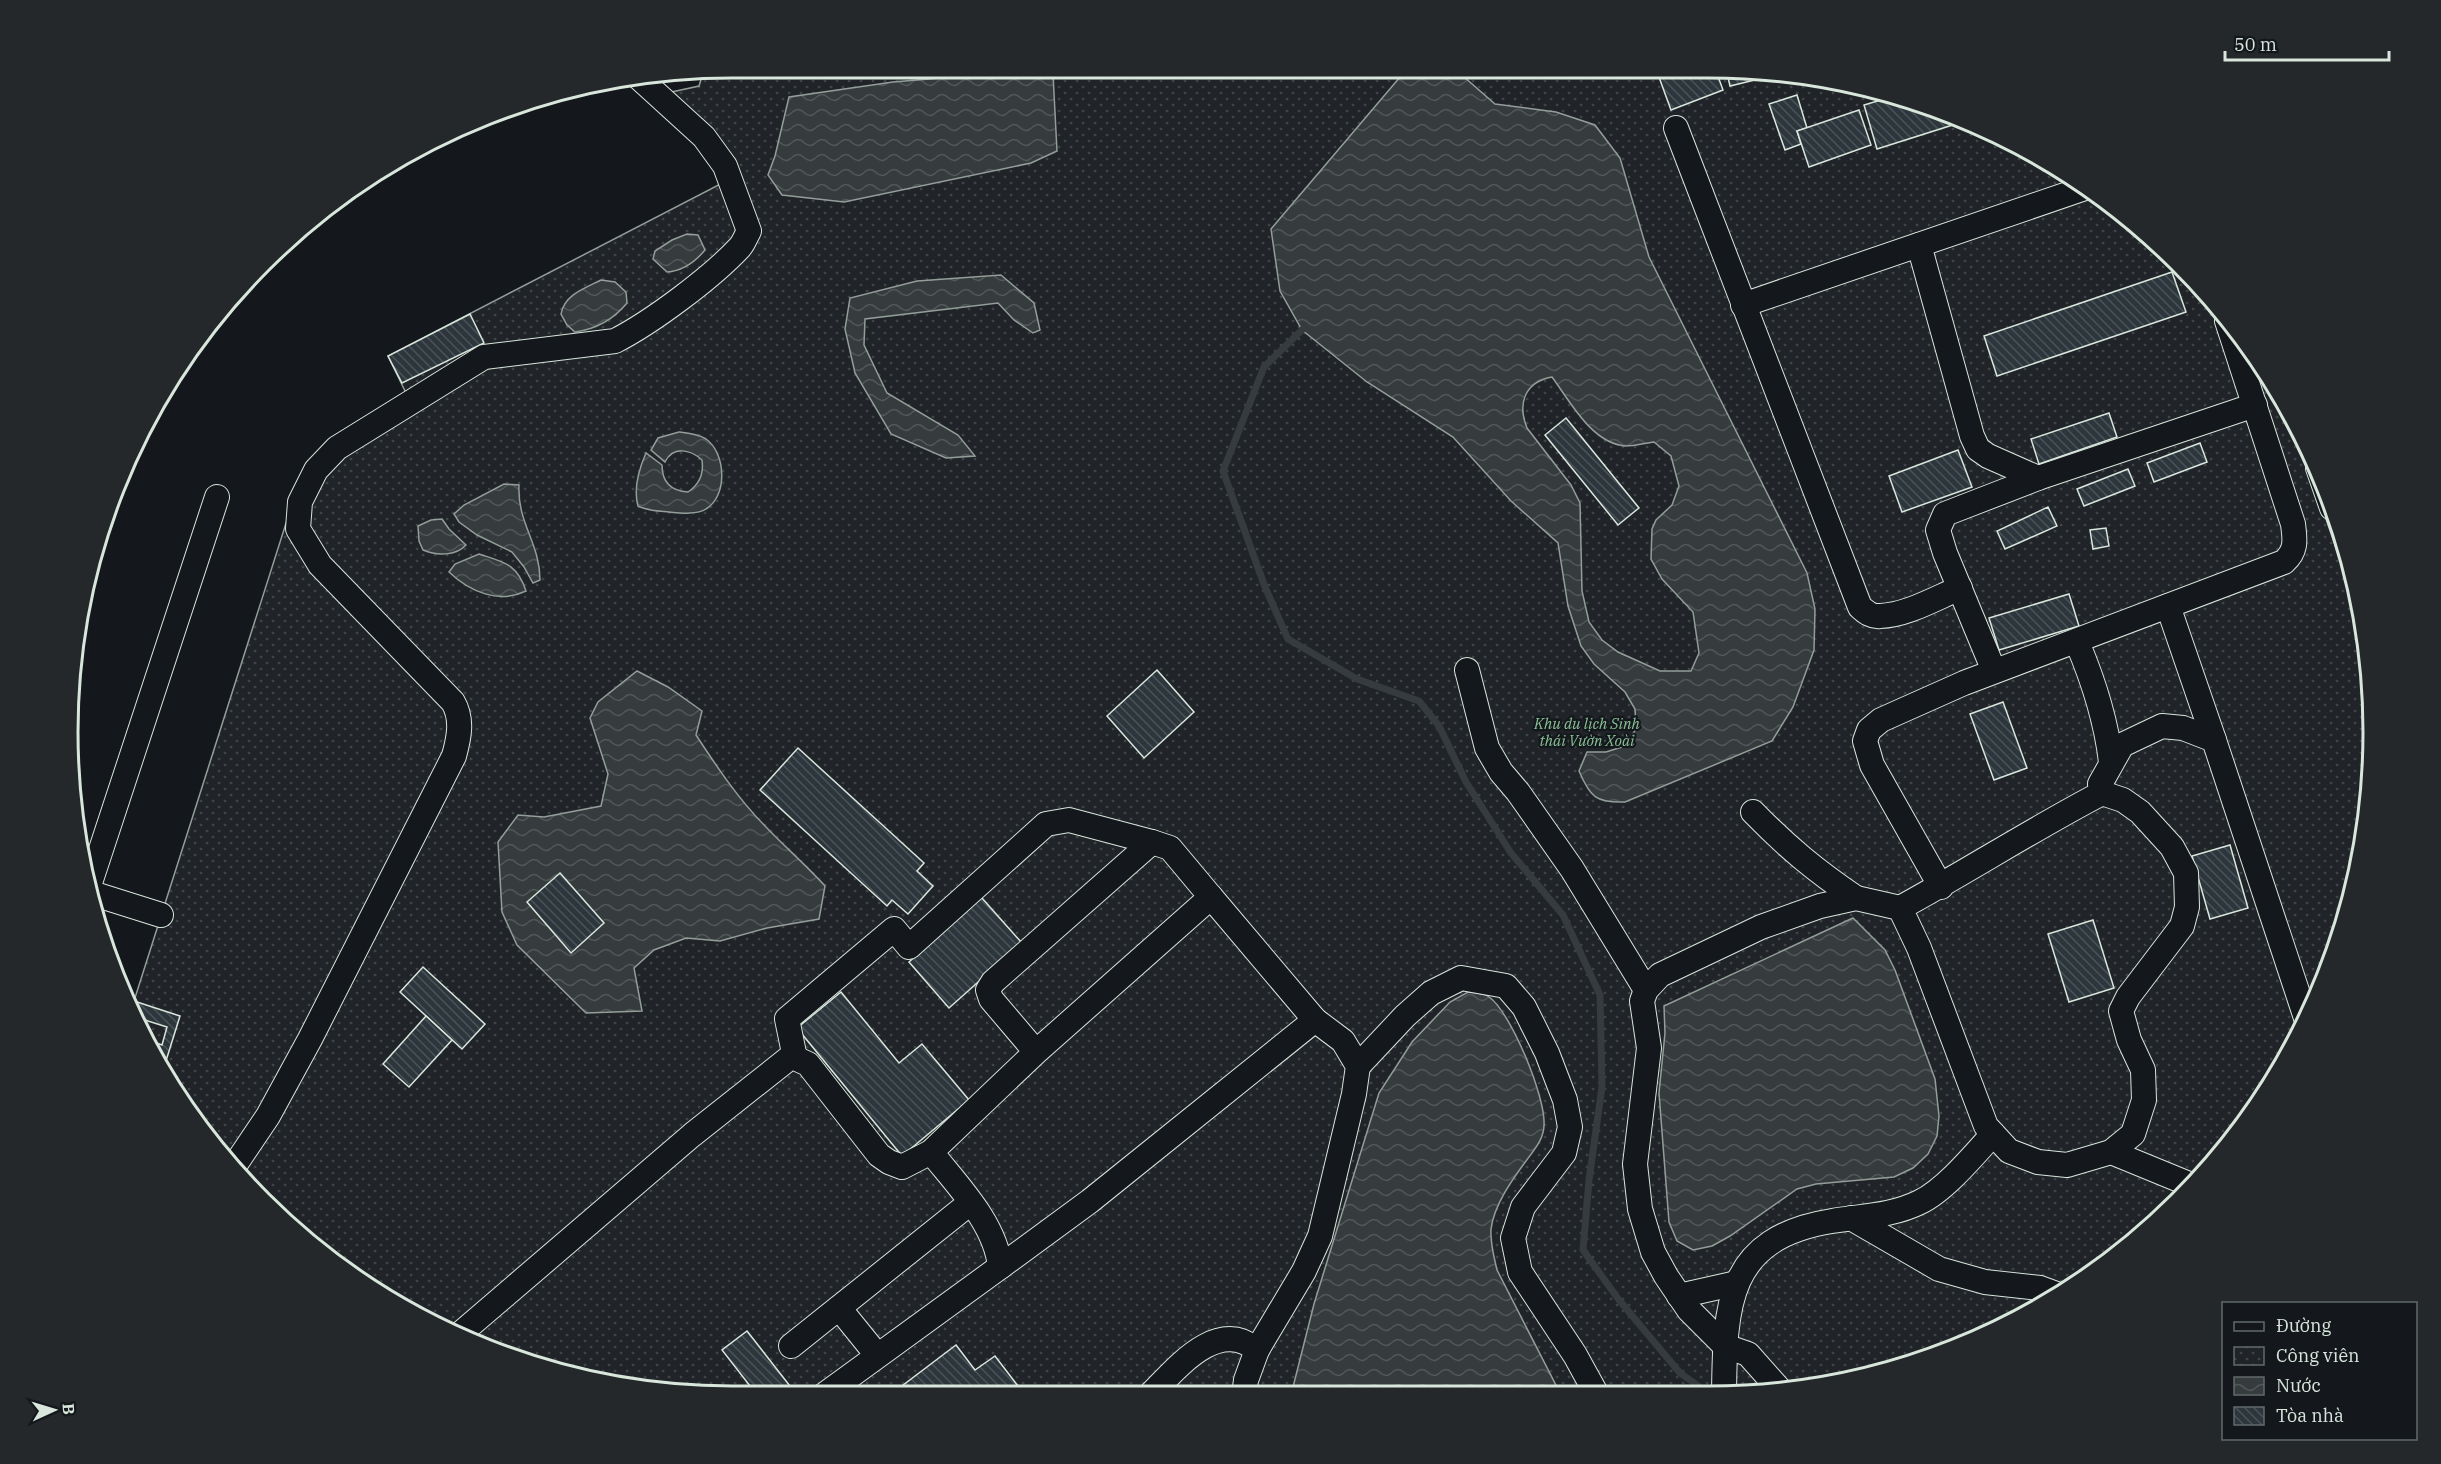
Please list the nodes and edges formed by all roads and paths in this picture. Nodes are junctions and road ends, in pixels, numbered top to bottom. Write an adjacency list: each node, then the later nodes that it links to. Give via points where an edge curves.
1 (646, 84): 36 (street, via 704,137 725,166 749,231 741,245 688,292 634,332 615,341 484,357 337,448 316,470 300,502 298,528 320,565 453,702 459,717 458,737 454,756 310,1039 268,1116)
2 (1676, 128): 5 (street)
3 (2076, 191): 4 (street)
4 (1919, 245): 5 (street); 8 (street, via 1978,449)
5 (1743, 305): 10 (street, via 1860,607 1879,616)
6 (2236, 345): 7 (street)
7 (2255, 405): 8 (street); 11 (street, via 2293,524 2293,554 2284,562)
8 (2037, 478): 10 (street, via 1945,514 1938,530)
9 (217, 497): 20 (street)
10 (1960, 588): 14 (street)
11 (2168, 606): 12 (street); 15 (street)
12 (2077, 642): 14 (street); 16 (street, via 2104,717)
13 (1467, 670): 27 (street, via 1487,748 1572,869)
14 (1994, 671): 21 (street, via 1881,720 1869,730 1865,741 1872,765)
15 (2214, 740): 16 (street, via 2183,728 2162,726 2122,745); 28 (street)
16 (2111, 762): 17 (street, via 2100,784)
17 (2102, 793): 21 (street); 35 (street, via 2140,812 2172,847 2186,873 2187,907 2182,926 2121,1011 2143,1070 2144,1100 2133,1134)
18 (1753, 812): 24 (street, via 1789,849)
19 (1152, 842): 23 (street, via 1170,848); 30 (street, via 988,990 991,999); 31 (street, via 1069,820 1046,824 909,947 894,929 787,1019)
20 (94, 873)
21 (1941, 887): 25 (street)
22 (99, 894): 26 (street)
23 (1211, 897): 29 (street); 30 (street)
24 (1856, 898): 25 (street); 27 (street, via 1761,927 1660,975)
25 (1900, 908): 33 (street, via 1986,1126)
26 (161, 915)
27 (1646, 990): 43 (street, via 1642,1001 1649,1048 1635,1164 1640,1209 1653,1252)
28 (2302, 1007)
29 (1316, 1020): 32 (street, via 1343,1041); 40 (street, via 1090,1201)
30 (1036, 1052): 34 (street)
31 (795, 1058): 34 (street, via 808,1064 879,1155 889,1162 902,1167); 45 (street, via 777,1066 700,1128)
32 (1358, 1066): 48 (street, via 1320,1236); 54 (street, via 1404,1016 1431,993 1461,978 1506,986 1524,1007 1551,1062 1570,1127 1564,1153 1523,1208 1513,1238 1520,1272)
33 (1993, 1134): 35 (street, via 2009,1151 2038,1162 2067,1165); 39 (street, via 1961,1170 1922,1202 1889,1214)
34 (931, 1152): 38 (street)
35 (2111, 1152): 37 (street)
36 (238, 1160)
37 (2183, 1182)
38 (970, 1203): 40 (street, via 999,1254); 44 (street)
39 (1851, 1218): 41 (street, via 1805,1225 1779,1236 1758,1252); 42 (street, via 1939,1269 1985,1282)
40 (1000, 1267): 49 (street)
41 (1737, 1282): 43 (street); 47 (street, via 1728,1311)
42 (2048, 1291)
43 (1679, 1296): 47 (street)
44 (838, 1308): 46 (street); 49 (street)
45 (466, 1329)
46 (790, 1346)
47 (1725, 1346): 50 (street, via 1748,1354); 55 (street)
48 (1257, 1350): 52 (street, via 1246,1341 1210,1342); 53 (street)
49 (877, 1355): 51 (street)
50 (1773, 1382)
51 (836, 1386)
52 (1159, 1386)
53 (1245, 1386)
54 (1592, 1386)
55 (1724, 1386)

